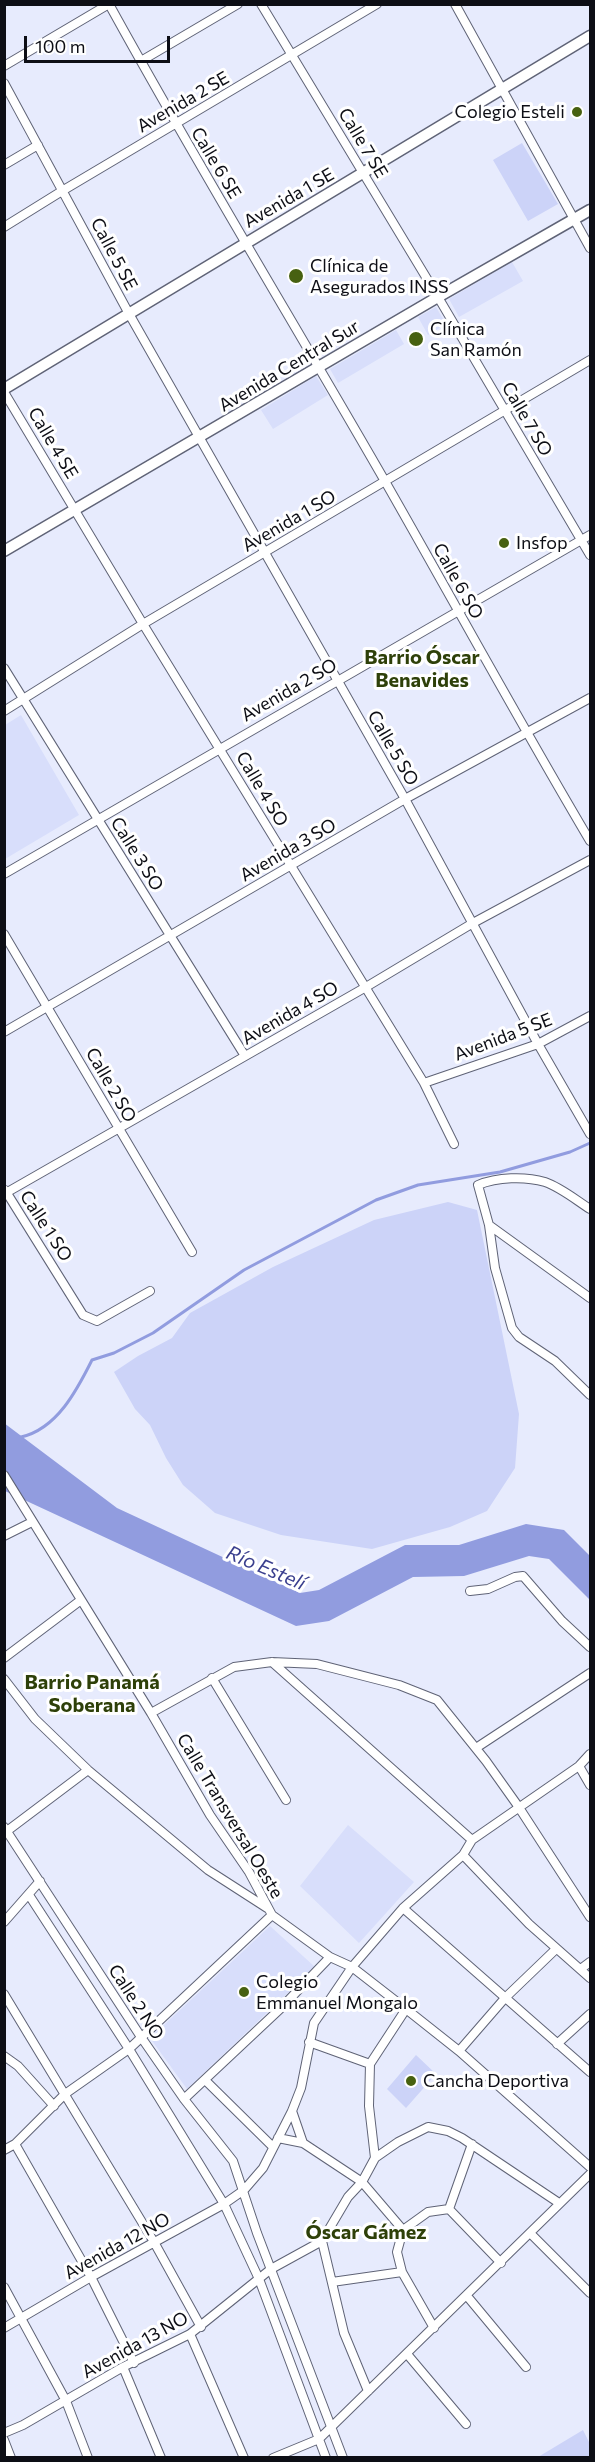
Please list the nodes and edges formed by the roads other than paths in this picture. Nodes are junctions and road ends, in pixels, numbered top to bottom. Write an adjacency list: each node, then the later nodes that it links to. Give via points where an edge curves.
1 (109, 4): 8 (street, Calle 6 SE); 9 (street)
2 (238, 4): 8 (street)
3 (261, 4): 7 (street, Calle 7 SE)
4 (377, 4): 7 (street, Avenida 2 SE)
5 (455, 4): 11 (street)
6 (591, 36): 11 (street, Avenida 1 SE)
7 (293, 55): 12 (street, Avenida 2 SE); 15 (street, Calle 7 SE)
8 (141, 61): 12 (street, Calle 6 SE)
9 (4, 66)
10 (4, 83): 13 (street, Calle 5 SE)
11 (501, 89): 15 (street, Avenida 1 SE); 18 (street)
12 (176, 124): 16 (street, Avenida 2 SE); 20 (street, Calle 6 SE)
13 (38, 145): 14 (street); 16 (street, Calle 5 SE)
14 (4, 165)
15 (364, 174): 20 (street, Avenida 1 SE); 22 (street, Calle 7 SE)
16 (62, 190): 19 (street, Avenida 2 SE); 23 (street, Calle 5 SE)
17 (591, 210): 18 (street, Avenida Central Sur)
18 (574, 220): 21 (street); 22 (street, Avenida Central Sur)
19 (4, 227)
20 (246, 243): 23 (street, Avenida 1 SE); 25 (street, Calle 6 SE)
21 (591, 248)
22 (438, 297): 25 (street, Avenida Central Sur); 27 (street, Calle 7 SO)
23 (128, 312): 26 (street, Avenida 1 SE); 28 (street, Calle 5 SE)
24 (591, 360): 27 (street, Avenida 1 SO)
25 (318, 367): 28 (street, Avenida Central Sur); 29 (street, Calle 6 SO)
26 (4, 390): 30 (street, Calle 4 SE)
27 (505, 410): 29 (street, Avenida 1 SO); 32 (street, Calle 7 SO)
28 (201, 438): 30 (street, Avenida Central Sur); 34 (street, Calle 5 SO)
29 (386, 483): 34 (street, Avenida 1 SO); 36 (street, Calle 6 SO)
30 (76, 510): 33 (street, Avenida Central Sur); 37 (street, Calle 4 SO)
31 (591, 535): 32 (street, Avenida 2 SO)
32 (581, 540): 35 (street, Calle 7 SO); 36 (street, Avenida 2 SO)
33 (4, 551)
34 (265, 553): 37 (street, Avenida 1 SO); 39 (street, Calle 5 SO)
35 (591, 555)
36 (458, 611): 39 (street, Avenida 2 SO); 43 (street, Calle 6 SO)
37 (143, 624): 41 (street, Avenida 1 SO); 44 (street, Calle 4 SO)
38 (4, 668): 41 (street, Calle 3 SO)
39 (337, 680): 44 (street, Avenida 2 SO); 45 (street, Calle 5 SO)
40 (591, 698): 43 (street, Avenida 3 SO)
41 (23, 700): 42 (street, Avenida 1 SO); 46 (street, Calle 3 SO)
42 (4, 711)
43 (526, 734): 45 (street, Avenida 3 SO); 47 (street, Calle 6 SO)
44 (220, 748): 46 (street, Avenida 2 SO); 49 (street, Calle 4 SO)
45 (405, 799): 49 (street, Avenida 3 SO); 51 (street, Calle 5 SO)
46 (98, 819): 50 (street, Avenida 2 SO); 53 (street, Calle 3 SO)
47 (591, 841)
48 (591, 860): 51 (street, Avenida 4 SO)
49 (291, 865): 53 (street, Avenida 3 SO); 54 (street, Calle 4 SO)
50 (4, 874)
51 (473, 923): 54 (street, Avenida 4 SO); 58 (street, Calle 5 SO)
52 (4, 934): 55 (street, Calle 2 SO)
53 (170, 936): 55 (street, Avenida 3 SO); 59 (street, Calle 3 SO)
54 (366, 987): 59 (street, Avenida 4 SO); 60 (street, Calle 4 SO)
55 (48, 1008): 57 (street, Avenida 3 SO); 62 (street, Calle 2 SO)
56 (591, 1016): 58 (street, Avenida 5 SE)
57 (4, 1032)
58 (538, 1044): 60 (street, Avenida 5 SE); 61 (street, Calle 5 SO)
59 (245, 1056): 62 (street, Avenida 4 SO)
60 (424, 1083): 64 (street, Calle 4 SO)
61 (588, 1122): 63 (street, Calle 5 SO)
62 (118, 1128): 65 (street, Avenida 4 SO); 68 (street, Calle 2 SO)
63 (591, 1134)
64 (454, 1144)
65 (5, 1192): 69 (street, Calle 1 SO, via 83,1315 97,1321)
66 (591, 1209): 67 (street, via 545,1182 489,1180 478,1185)
67 (489, 1225): 70 (street); 71 (street, via 495,1268 512,1328)
68 (192, 1252)
69 (150, 1291)
70 (591, 1298)
71 (591, 1395)
72 (4, 1475): 73 (street, Calle Transversal Oeste)
73 (31, 1520): 74 (street); 76 (street, Calle Transversal Oeste)
74 (4, 1536)
75 (470, 1591): 77 (street, via 523,1576)
76 (81, 1600): 78 (street); 83 (street, Calle Transversal Oeste)
77 (591, 1647)
78 (4, 1658)
79 (272, 1662): 81 (street, via 234,1667); 84 (street, via 317,1664 399,1684 437,1700); 92 (street)
80 (591, 1673): 84 (street)
81 (212, 1678): 83 (street); 89 (street)
82 (4, 1679): 87 (street, via 35,1719)
83 (151, 1713): 97 (street, Calle Transversal Oeste)
84 (476, 1749): 90 (street)
85 (591, 1754): 86 (street)
86 (579, 1766): 88 (street); 90 (street)
87 (88, 1770): 91 (street); 97 (street, via 208,1870)
88 (591, 1785)
89 (286, 1800)
90 (518, 1806): 92 (street); 98 (street)
91 (6, 1829): 94 (street, Calle 2 NO)
92 (472, 1840): 93 (street, Avenida 12 NO)
93 (463, 1855): 96 (street, Avenida 12 NO); 100 (street)
94 (40, 1881): 95 (street); 110 (street, Calle 2 NO)
95 (29, 1895): 99 (street); 113 (street)
96 (403, 1908): 103 (street, Avenida 12 NO); 107 (street)
97 (271, 1912): 101 (street, Calle Transversal Oeste); 110 (street)
98 (591, 1917)
99 (4, 1922)
100 (556, 1949): 104 (street); 107 (street)
101 (330, 1957): 103 (street, Calle Transversal Oeste); 118 (street)
102 (591, 1962): 104 (street)
103 (352, 1966): 108 (street, Calle Transversal Oeste); 111 (street, Avenida 12 NO, via 314,2023)
104 (582, 1968): 105 (street)
105 (591, 1978)
106 (4, 1994): 119 (street)
107 (506, 1998): 112 (street); 114 (street)
108 (406, 2009): 114 (street, Calle Transversal Oeste); 116 (street)
109 (591, 2014): 112 (street)
110 (141, 2037): 113 (street); 120 (street, Calle 2 NO)
111 (309, 2042): 116 (street); 122 (street, Avenida 12 NO, via 301,2088)
112 (556, 2044): 117 (street)
113 (129, 2049): 119 (street); 135 (street)
114 (459, 2051): 130 (street, Calle Transversal Oeste)
115 (4, 2056): 121 (street)
116 (370, 2064): 129 (street, via 369,2106)
117 (591, 2073)
118 (205, 2080): 120 (street); 127 (street)
119 (65, 2094): 121 (street); 140 (street)
120 (184, 2099): 133 (street, Calle 2 NO, via 233,2161)
121 (54, 2106): 125 (street)
122 (292, 2111): 123 (street, Avenida 12 NO); 124 (street)
123 (278, 2138): 124 (street); 127 (street, Avenida 12 NO)
124 (303, 2143): 132 (street)
125 (15, 2144): 128 (street); 144 (street)
126 (472, 2144): 129 (street, via 448,2131 428,2127); 134 (street); 136 (street)
127 (273, 2147): 133 (street, Avenida 12 NO, via 263,2168)
128 (4, 2150)
129 (375, 2158): 132 (street)
130 (591, 2167)
131 (591, 2174): 134 (street)
132 (362, 2182): 137 (street); 139 (street, via 348,2197)
133 (244, 2190): 135 (street, Avenida 12 NO); 142 (street, Calle 2 NO)
134 (559, 2203): 138 (street)
135 (224, 2204): 140 (street, Avenida 12 NO); 145 (street)
136 (449, 2209): 137 (street, via 428,2212); 141 (street)
137 (403, 2230): 143 (street, via 397,2252)
138 (530, 2233): 141 (street); 148 (street)
139 (322, 2241): 142 (street, Avenida 13 NO); 146 (street)
140 (154, 2242): 144 (street, Avenida 12 NO); 151 (street)
141 (501, 2263): 149 (street)
142 (271, 2269): 145 (street, Avenida 13 NO); 162 (street, Calle 2 NO)
143 (402, 2272): 146 (street); 153 (street)
144 (91, 2277): 150 (street, Avenida 12 NO); 156 (street)
145 (259, 2279): 151 (street, Avenida 13 NO); 164 (street)
146 (332, 2282): 159 (street, via 344,2333)
147 (4, 2287): 150 (street)
148 (591, 2293)
149 (467, 2296): 153 (street); 158 (street)
150 (22, 2318): 152 (street, Avenida 12 NO); 160 (street)
151 (201, 2327): 154 (street, Avenida 13 NO)
152 (4, 2328)
153 (434, 2328): 155 (street)
154 (190, 2334): 156 (street, Avenida 13 NO); 169 (street)
155 (407, 2354): 159 (street); 161 (street)
156 (134, 2362): 157 (street, Avenida 13 NO)
157 (123, 2367): 160 (street, Avenida 13 NO); 168 (street)
158 (526, 2367)
159 (368, 2391): 162 (street)
160 (66, 2401): 163 (street, Avenida 13 NO); 167 (street)
161 (466, 2424)
162 (332, 2427): 164 (street); 172 (street, Calle 2 NO)
163 (4, 2433)
164 (319, 2439): 170 (street); 171 (street)
165 (4, 2440): 166 (street)
166 (11, 2457)
167 (88, 2457)
168 (161, 2457)
169 (244, 2457)
170 (273, 2457)
171 (326, 2457)
172 (343, 2457)

